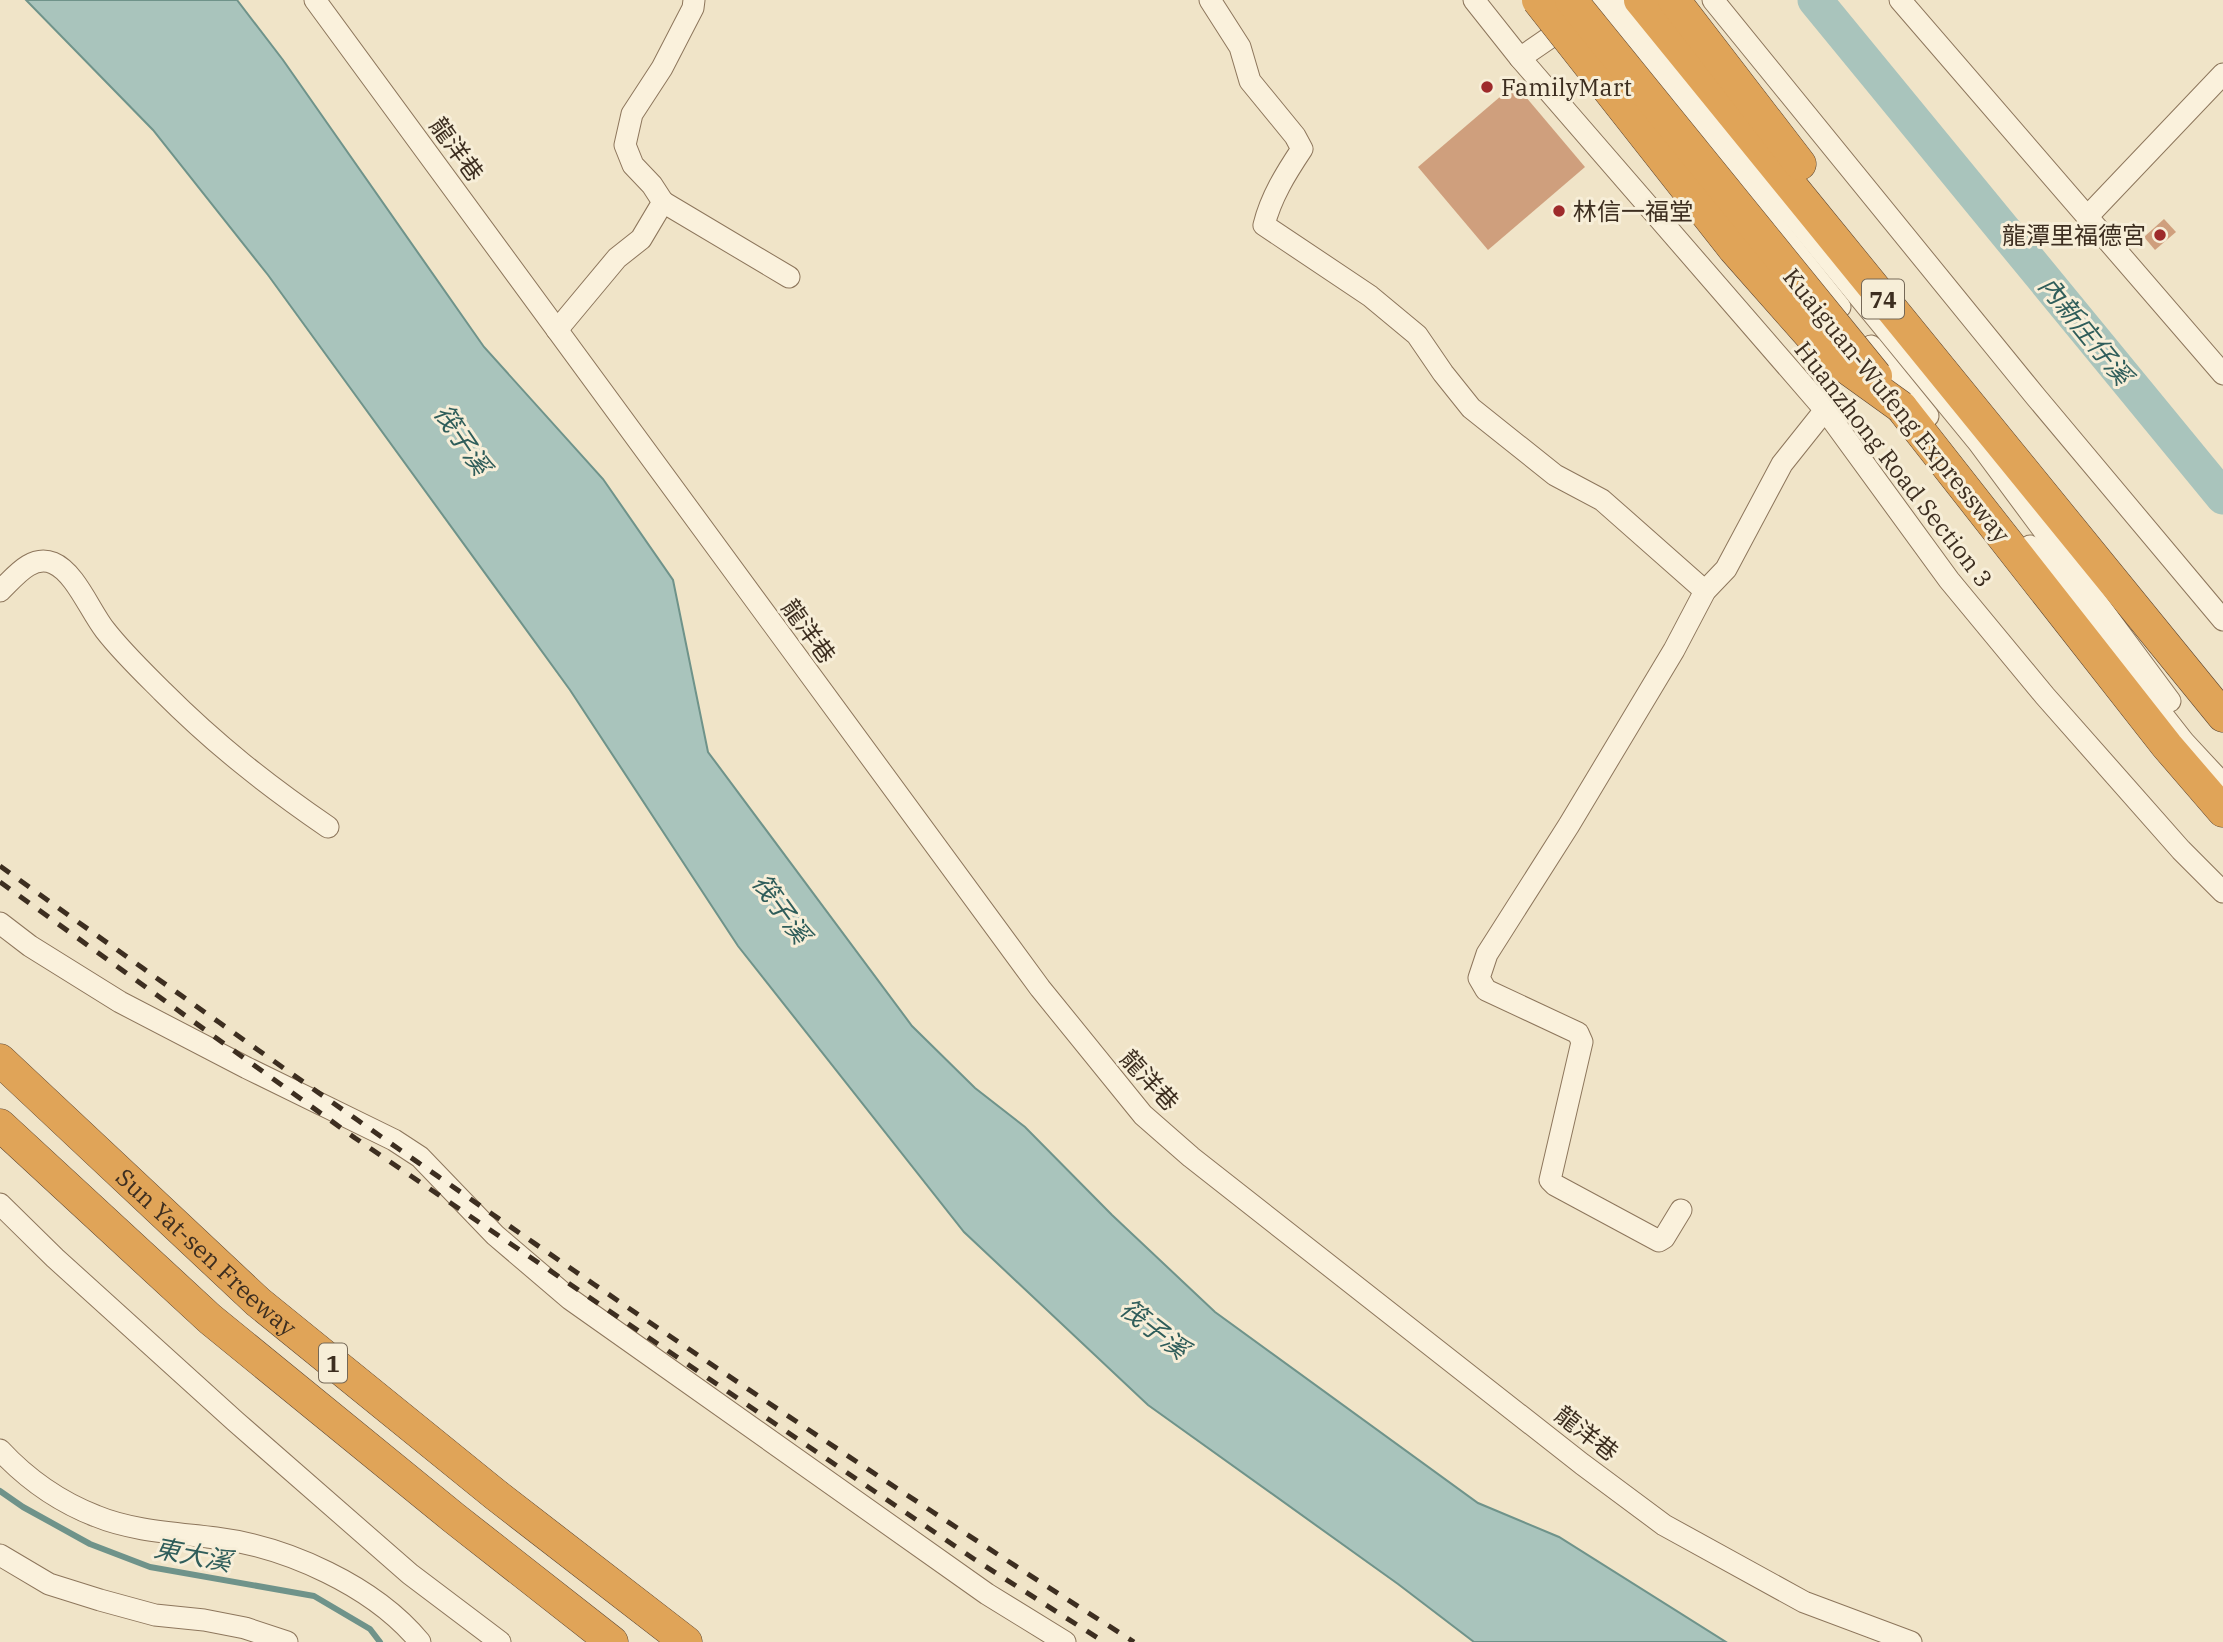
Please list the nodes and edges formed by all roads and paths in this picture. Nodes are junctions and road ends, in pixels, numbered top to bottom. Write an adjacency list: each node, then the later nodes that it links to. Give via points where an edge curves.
1 (315, 0): 16 (street, 龍洋巷)
2 (694, 0): 13 (street, via 662,68 632,114 625,145 633,165)
3 (1210, 0): 20 (street, via 1240,47 1250,81 1302,149 1278,188 1264,225 1370,296 1417,335 1471,408 1556,475 1602,500)
4 (1474, 0): 11 (street, Huanzhong Road Section 3)
5 (1538, 0): 18 (highway, bridge, via 1734,249 1826,353)
6 (1640, 0): 22 (highway, 74)
7 (1674, 0): 22 (highway, via 1915,308)
8 (1713, 0): 23 (street)
9 (1900, 0): 14 (street)
10 (1597, 1): 11 (street); 18 (highway, Kuaiguan-Wufeng Expressway / 74, bridge); 25 (street, via 1978,442 2192,732); 26 (street)
11 (1520, 58): 19 (street, Huanzhong Road Section 3)
12 (2223, 74): 14 (street)
13 (663, 202): 15 (street); 16 (street, via 641,239 617,258)
14 (2087, 217): 17 (street)
15 (789, 277)
16 (557, 330): 43 (street, 龍洋巷, via 1040,988 1143,1115 1664,1525 1804,1602)
17 (2223, 374)
18 (1901, 407): 27 (highway, Kuaiguan-Wufeng Expressway / 74)
19 (1825, 410): 20 (street, via 1782,464 1726,569); 29 (street, Huanzhong Road Section 3, via 1949,580 2045,696)
20 (1705, 591): 34 (street, via 1569,825 1487,954 1479,978 1486,990 1578,1033 1582,1042 1550,1180 1659,1241)
21 (0, 592): 28 (street, via 40,560 65,570 104,629 170,699 219,746)
22 (2127, 599): 24 (highway, 74)
23 (2223, 620)
24 (2223, 716)
25 (2223, 765)
26 (2223, 784)
27 (2223, 811)
28 (328, 827)
29 (2223, 892)
30 (0, 923): 42 (street, via 120,1002 420,1157 495,1236 570,1298 987,1594)
31 (0, 1060): 41 (highway, Sun Yat-sen Freeway / 1, via 258,1302)
32 (0, 1125): 40 (highway, Sun Yat-sen Freeway / 1, via 210,1319)
33 (0, 1204): 39 (street, via 235,1421 410,1574)
34 (1681, 1210)
35 (0, 1450): 38 (street, via 43,1487 97,1517 276,1551 324,1571 370,1598)
36 (0, 1555): 37 (street, via 49,1584 100,1600 155,1615 245,1628)
37 (287, 1642)
38 (420, 1642)
39 (500, 1642)
40 (612, 1642)
41 (686, 1642)
42 (1065, 1642)
43 (1911, 1642)

